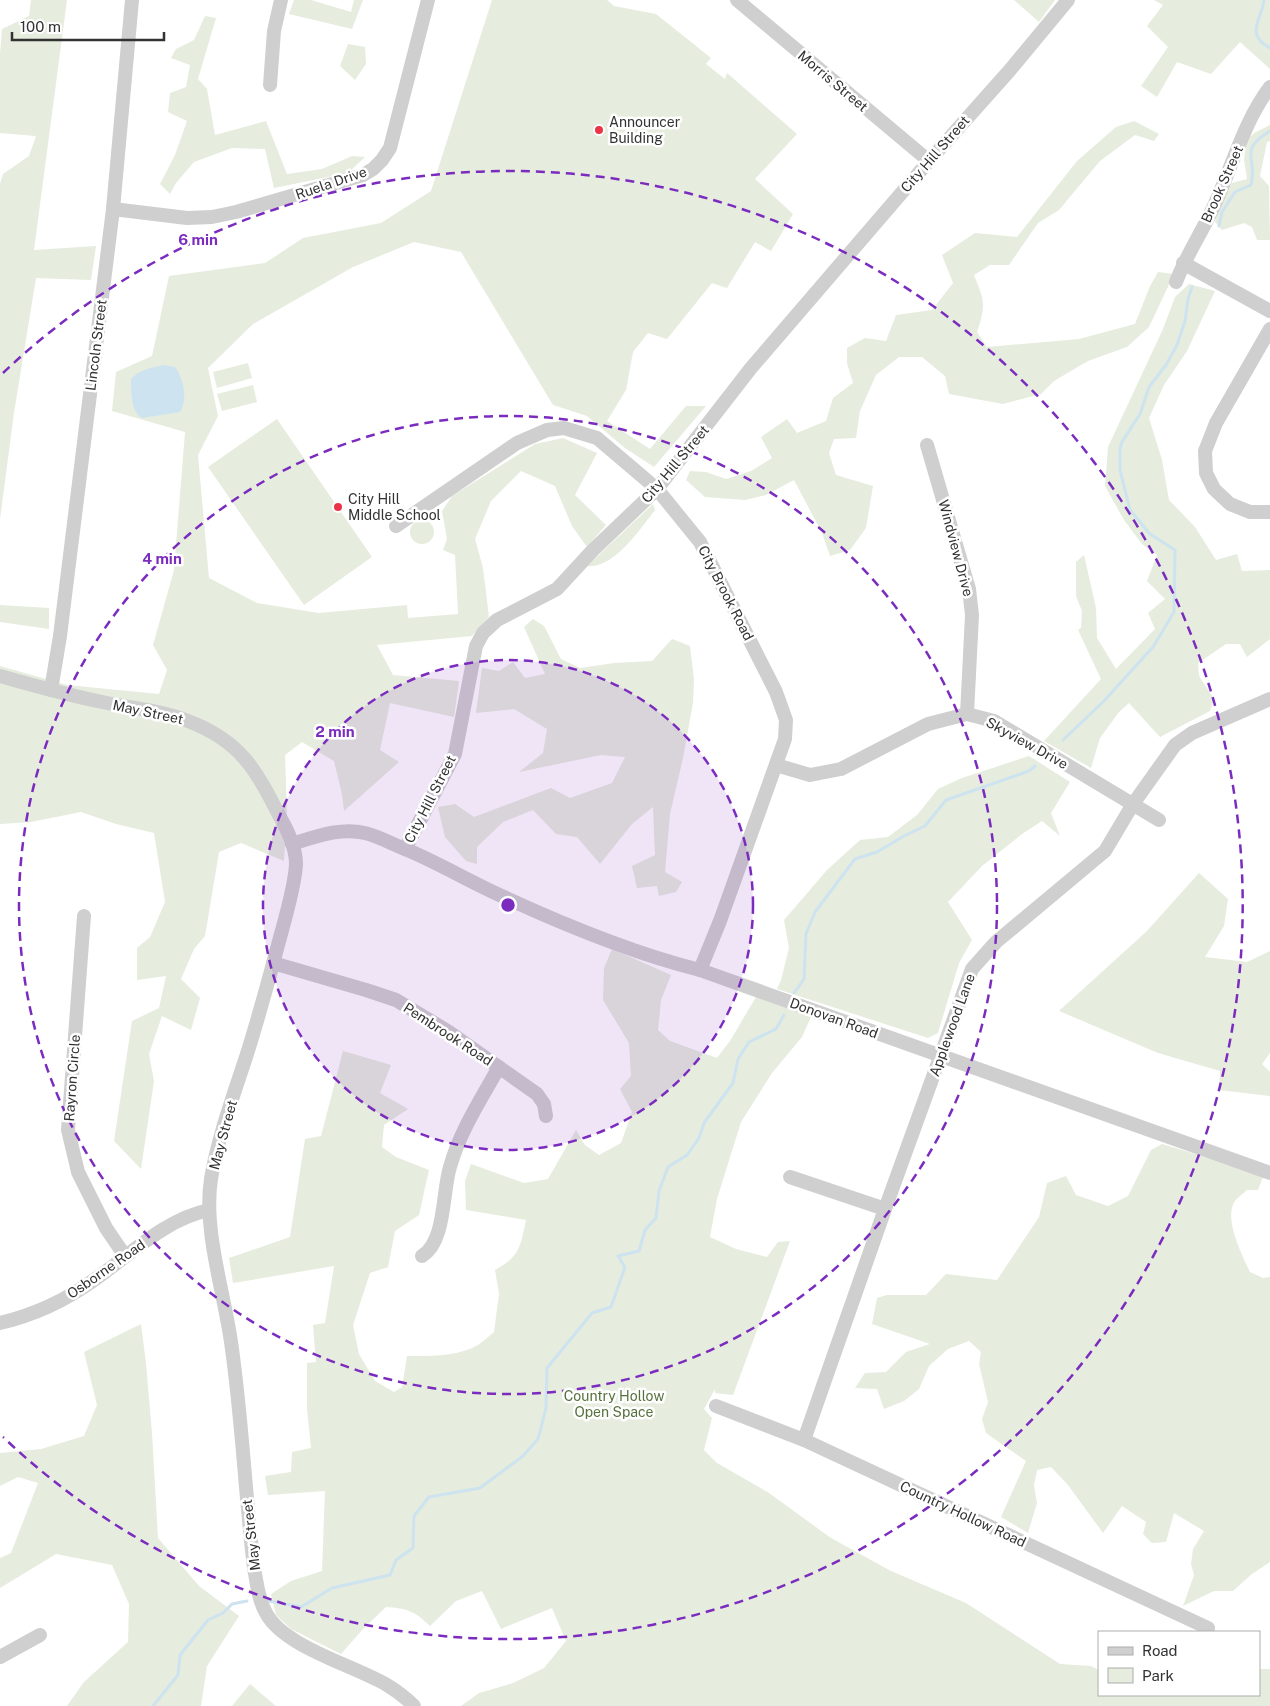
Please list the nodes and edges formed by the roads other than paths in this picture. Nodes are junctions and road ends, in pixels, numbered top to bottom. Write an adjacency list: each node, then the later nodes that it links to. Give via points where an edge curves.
1 (132, 0): 9 (street, Lincoln Street)
2 (281, 0): 6 (street, via 274,31)
3 (428, 0): 9 (street, Ruela Drive, via 390,148 373,169 353,178 212,217)
4 (737, 0): 8 (street, Morris Street)
5 (1068, 0): 8 (street, City Hill Street)
6 (270, 86)
7 (1270, 87): 10 (street, Brook Street, via 1252,115 1217,200)
8 (929, 160): 15 (street, City Hill Street, via 751,368)
9 (113, 209): 19 (street, Lincoln Street)
10 (1183, 263): 11 (street, Brook Street); 12 (street)
11 (1176, 282)
12 (1270, 311)
13 (1270, 329): 16 (street, via 1216,423 1205,452 1206,473 1214,489 1230,504 1250,512)
14 (927, 444): 21 (street, Windview Drive, via 969,589 972,615)
15 (657, 489): 17 (street, City Brook Road, via 597,438 564,428 548,430 517,443); 22 (street, City Brook Road, via 700,542 776,692 786,720 785,739); 26 (street, City Hill Street, via 557,589 497,620 483,633 476,646 455,754)
16 (1270, 512)
17 (396, 526)
18 (0, 676): 19 (street, May Street)
19 (52, 690): 25 (street, May Street, via 180,718 224,739 253,767)
20 (1270, 699): 23 (street, Applewood Lane, via 1192,733 1175,745)
21 (967, 714): 22 (street, Skyview Drive, via 928,724 841,769 810,775); 23 (street, Skyview Drive, via 994,721)
22 (776, 765): 29 (street, City Brook Road)
23 (1133, 804): 24 (street, Skyview Drive); 30 (street, Applewood Lane, via 1105,851 996,942 972,969)
24 (1160, 820)
25 (292, 844): 26 (street, City Hill Street, via 321,835 353,831 367,833); 28 (street, May Street, via 296,867)
26 (405, 849): 29 (street, Donovan Road, via 503,897 621,946)
27 (84, 916): 37 (street, Rayron Circle, via 68,1130 78,1172 106,1228)
28 (273, 964): 31 (street, Pembrook Road, via 396,1000); 36 (street, May Street, via 220,1137)
29 (700, 970): 30 (street, Donovan Road)
30 (940, 1056): 33 (street, Donovan Road); 35 (street, Applewood Lane)
31 (499, 1067): 32 (street, Pembrook Road, via 537,1094 544,1104); 38 (street, via 466,1124 450,1166 435,1244)
32 (546, 1116)
33 (1270, 1173)
34 (790, 1177): 35 (street)
35 (885, 1209): 41 (street, Applewood Lane)
36 (209, 1210): 37 (street, Osborne Road, via 182,1219); 45 (street, May Street, via 231,1339 251,1542 262,1604 271,1620 285,1634 386,1685)
37 (125, 1256): 39 (street, Osborne Road, via 72,1294 34,1313)
38 (422, 1256)
39 (0, 1323)
40 (716, 1406): 41 (street, Country Hollow Road)
41 (804, 1440): 42 (street, Country Hollow Road)
42 (1208, 1628)
43 (40, 1635): 44 (street)
44 (0, 1657)
45 (414, 1706)

